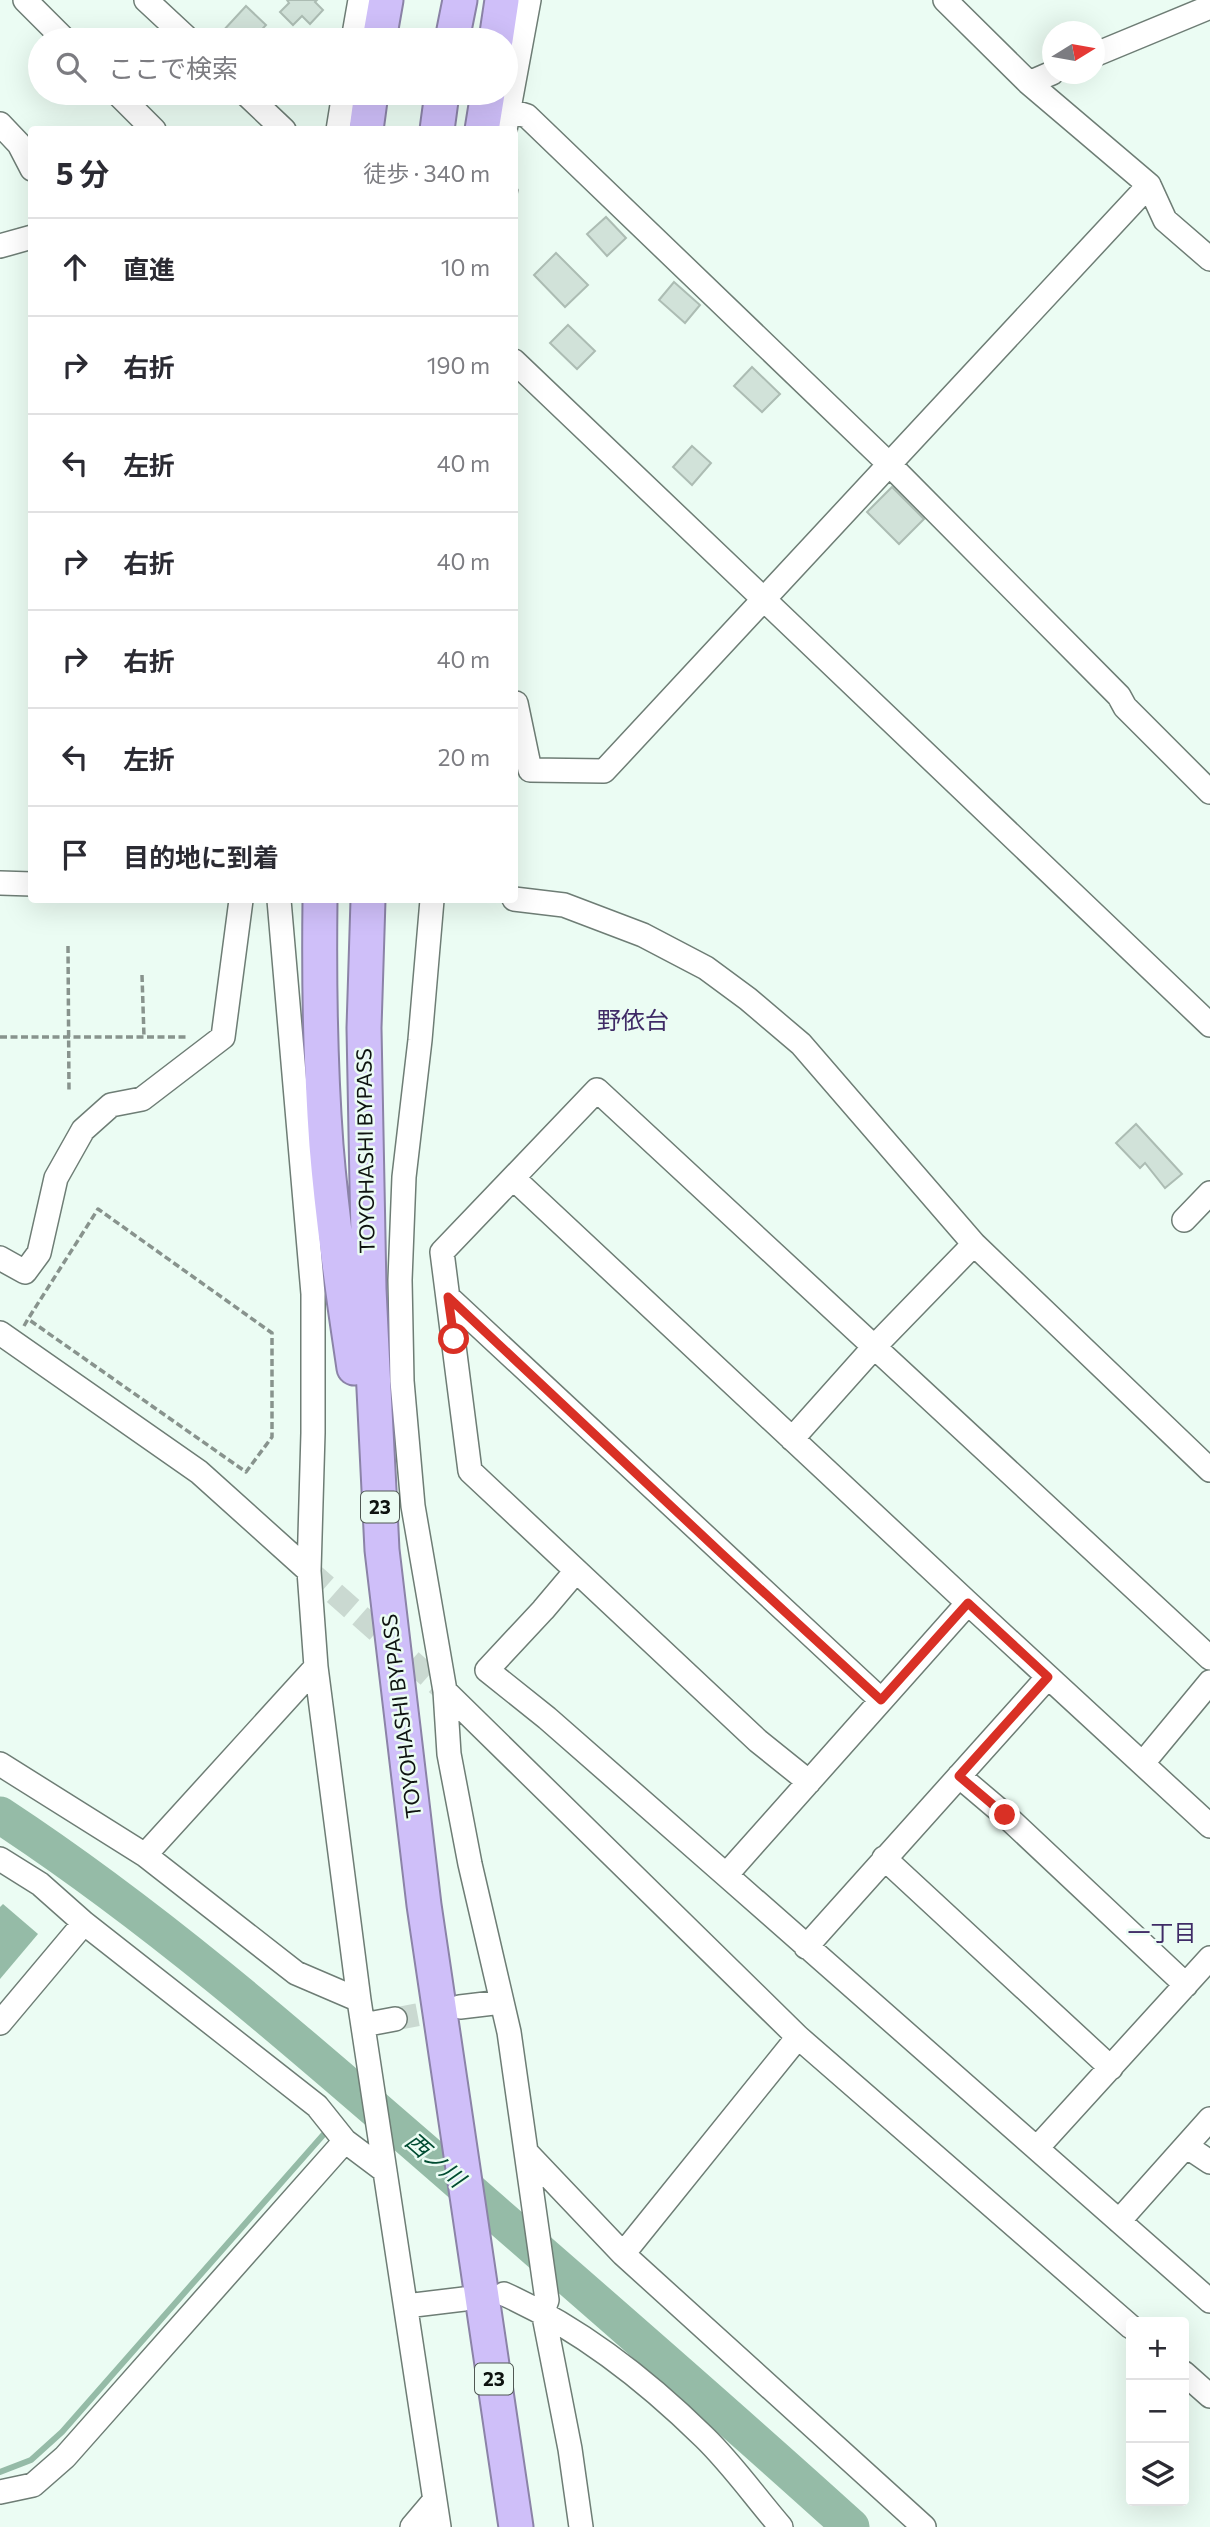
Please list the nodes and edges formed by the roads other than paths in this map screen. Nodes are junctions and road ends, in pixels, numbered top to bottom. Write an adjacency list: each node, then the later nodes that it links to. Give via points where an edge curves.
1 (25, 0): 10 (street)
2 (146, 0): 11 (street)
3 (360, 0): 12 (street)
4 (386, 0): 13 (highway)
5 (460, 0): 14 (highway)
6 (502, 0): 15 (highway)
7 (529, 0): 16 (street)
8 (945, 0): 19 (street)
9 (1210, 7): 17 (street)
10 (53, 28)
11 (176, 28)
12 (355, 28)
13 (381, 28)
14 (454, 28)
15 (498, 28)
16 (518, 39)
17 (1105, 50)
18 (1042, 77): 19 (street)
19 (1029, 83): 33 (street)
20 (129, 105): 27 (street)
21 (257, 105): 28 (street)
22 (342, 105): 29 (street)
23 (369, 105): 30 (highway)
24 (440, 105): 31 (highway)
25 (496, 116): 38 (street, via 527,116)
26 (0, 124): 32 (street)
27 (150, 126)
28 (280, 126)
29 (339, 126)
30 (367, 126)
31 (437, 126)
32 (28, 161)
33 (1149, 185): 36 (street, via 1166,220); 38 (street)
34 (28, 238): 35 (street)
35 (0, 246)
36 (1210, 259)
37 (518, 364): 39 (street)
38 (890, 464): 39 (street); 41 (street)
39 (763, 599): 40 (street, via 604,771 530,770); 50 (street)
40 (518, 713)
41 (1210, 792)
42 (0, 883): 43 (street)
43 (28, 884)
44 (518, 899): 54 (street, via 564,905 643,935 706,968 748,999 801,1044)
45 (240, 903): 55 (street, via 223,1037 142,1099 111,1105 83,1130 56,1178 39,1253 25,1272)
46 (278, 903): 62 (street, via 313,1294)
47 (320, 903): 61 (highway, 23, via 326,1146)
48 (368, 903): 61 (highway, TOYOHASHI BYPASS / 23, via 364,1028 369,1275)
49 (432, 903): 69 (street, via 404,1177 400,1305 413,1506)
50 (1210, 1025)
51 (513, 1178): 56 (street, via 443,1252); 58 (street, via 597,1090); 59 (street)
52 (1210, 1193): 53 (street)
53 (1184, 1220)
54 (974, 1244): 58 (street); 60 (street)
55 (0, 1258)
56 (448, 1297): 63 (street, via 470,1471); 70 (street)
57 (7, 1338): 62 (street, via 199,1472)
58 (876, 1346): 59 (street); 65 (street)
59 (792, 1439): 64 (street)
60 (1210, 1470)
61 (382, 1550): 113 (highway, TOYOHASHI BYPASS / 23, via 424,1905)
62 (309, 1571): 66 (street)
63 (576, 1571): 74 (street, via 758,1741); 79 (street, via 487,1670)
64 (968, 1603): 67 (street); 70 (street)
65 (1210, 1658)
66 (316, 1667): 76 (street); 84 (street)
67 (1048, 1677): 71 (street); 73 (street)
68 (1210, 1682): 71 (street)
69 (445, 1691): 85 (street, via 449,1754); 90 (street)
70 (881, 1700): 74 (street)
71 (1143, 1763): 75 (street)
72 (0, 1764): 76 (street)
73 (959, 1776): 77 (street); 83 (street)
74 (809, 1782): 79 (street)
75 (1210, 1826)
76 (145, 1855): 84 (street, via 296,1973)
77 (884, 1858): 81 (street); 91 (street)
78 (0, 1859): 80 (street, via 40,1884)
79 (726, 1875): 81 (street)
80 (84, 1923): 88 (street); 93 (street, via 317,2106)
81 (806, 1947): 95 (street)
82 (1210, 1958): 83 (street)
83 (1186, 1985): 91 (street)
84 (359, 2000): 89 (street)
85 (502, 2002): 86 (street); 96 (street)
86 (460, 2007)
87 (395, 2019): 89 (street)
88 (0, 2023)
89 (363, 2025): 98 (street)
90 (799, 2037): 100 (street); 106 (street)
91 (1111, 2068): 95 (street)
92 (1210, 2119): 94 (street)
93 (345, 2141): 98 (street); 109 (street, via 65,2457 33,2485)
94 (1186, 2146): 97 (street); 99 (street)
95 (1037, 2148): 99 (street)
96 (529, 2161): 100 (street); 104 (street)
97 (1210, 2161)
98 (385, 2171): 105 (street)
99 (1119, 2221): 103 (street)
100 (623, 2254): 116 (street)
101 (504, 2294): 104 (street)
102 (464, 2299): 105 (street)
103 (1210, 2301)
104 (545, 2305): 114 (street); 115 (street, via 629,2368 705,2438)
105 (406, 2306): 110 (street)
106 (1126, 2323)
107 (1189, 2377): 108 (street)
108 (1210, 2396)
109 (0, 2492)
110 (434, 2501): 111 (street); 112 (street)
111 (412, 2527)
112 (439, 2527)
113 (516, 2527)
114 (581, 2527)
115 (780, 2527)
116 (924, 2527)

